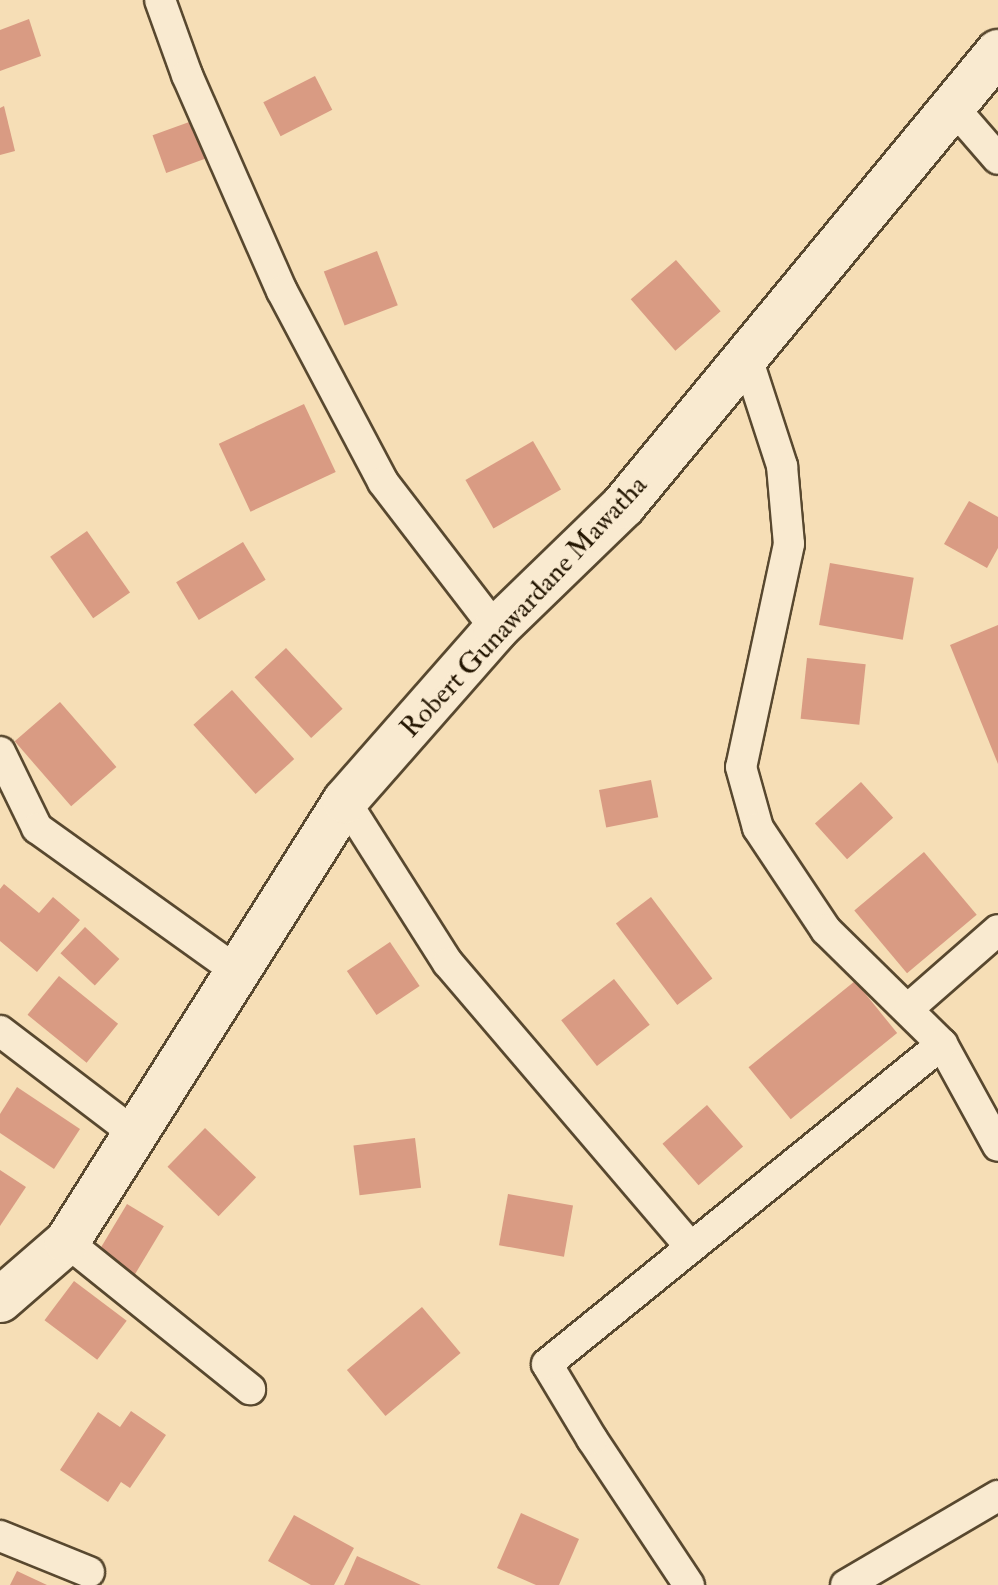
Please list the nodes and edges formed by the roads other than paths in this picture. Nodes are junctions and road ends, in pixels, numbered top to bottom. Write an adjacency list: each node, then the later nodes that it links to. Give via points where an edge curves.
1 (160, 0): 6 (street, via 187,75 282,291 383,482)
2 (998, 52): 3 (street, Robert Gunawardane Mawatha)
3 (952, 106): 4 (street); 5 (street, Robert Gunawardane Mawatha)
4 (998, 159)
5 (747, 358): 6 (street, Robert Gunawardane Mawatha, via 623,506); 11 (street, via 782,466 789,544 741,767 758,828 826,930)
6 (496, 629): 8 (street, Robert Gunawardane Mawatha)
7 (0, 752): 10 (street, via 37,828)
8 (345, 801): 10 (street, Robert Gunawardane Mawatha); 17 (street, via 448,963)
9 (998, 930): 11 (street)
10 (238, 972): 14 (street, Robert Gunawardane Mawatha)
11 (909, 1008): 13 (street)
12 (0, 1031): 14 (street)
13 (942, 1044): 15 (street); 17 (street)
14 (134, 1133): 16 (street, Robert Gunawardane Mawatha)
15 (998, 1146)
16 (67, 1242): 18 (street, Robert Gunawardane Mawatha); 19 (street)
17 (690, 1246): 23 (street, via 547,1364)
18 (0, 1300)
19 (250, 1389)
20 (998, 1496): 24 (street)
21 (0, 1536): 22 (street)
22 (89, 1572)
23 (689, 1585)
24 (846, 1585)

